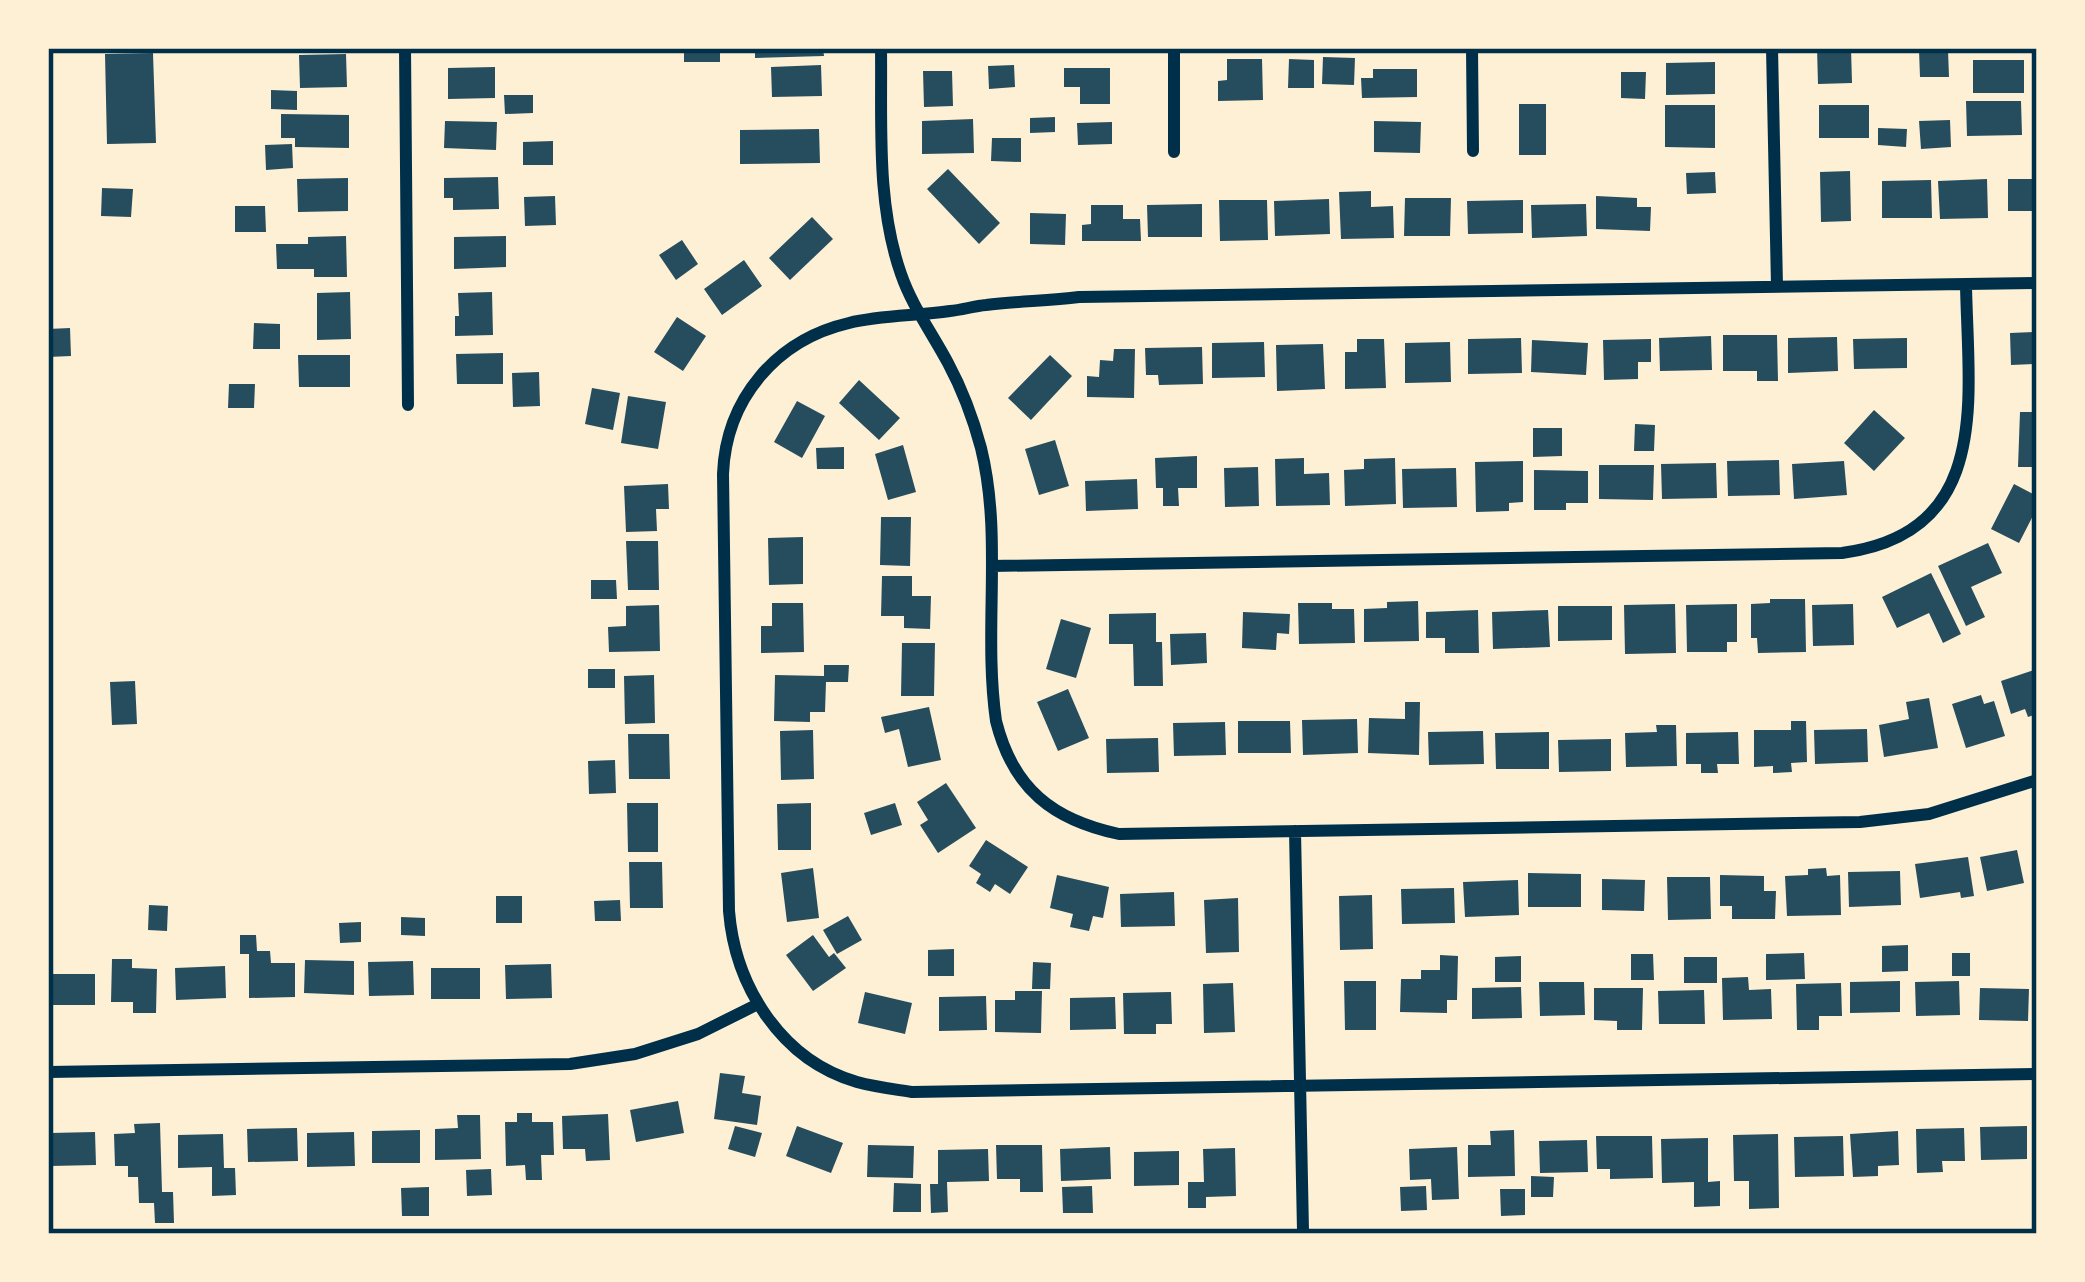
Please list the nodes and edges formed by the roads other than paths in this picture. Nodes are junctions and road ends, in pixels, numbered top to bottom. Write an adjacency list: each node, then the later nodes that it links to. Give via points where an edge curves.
1 (405, 48): 12 (street)
2 (881, 48): 11 (street, via 886,212)
3 (1174, 48): 7 (street)
4 (1472, 48): 6 (street)
5 (1772, 48): 10 (street)
6 (1473, 151)
7 (1174, 152)
8 (2037, 284): 9 (street)
9 (1966, 285): 10 (street); 13 (street, via 1967,423 1957,472 1916,526 1865,550)
10 (1777, 286): 11 (street, via 1078,297)
11 (919, 314): 13 (street, via 977,436); 16 (street, via 850,322 799,341 751,386 727,440 729,911 737,960)
12 (408, 405)
13 (992, 566): 15 (street, via 994,710 1001,744 1031,791 1066,818 1119,834)
14 (2037, 780): 15 (street, via 1883,821)
15 (1295, 830): 19 (street)
16 (758, 1004): 17 (street, via 698,1034 570,1064); 19 (street, via 819,1065 891,1090)
17 (48, 1072)
18 (2037, 1073): 19 (street)
19 (1300, 1085): 20 (street)
20 (1303, 1231)

